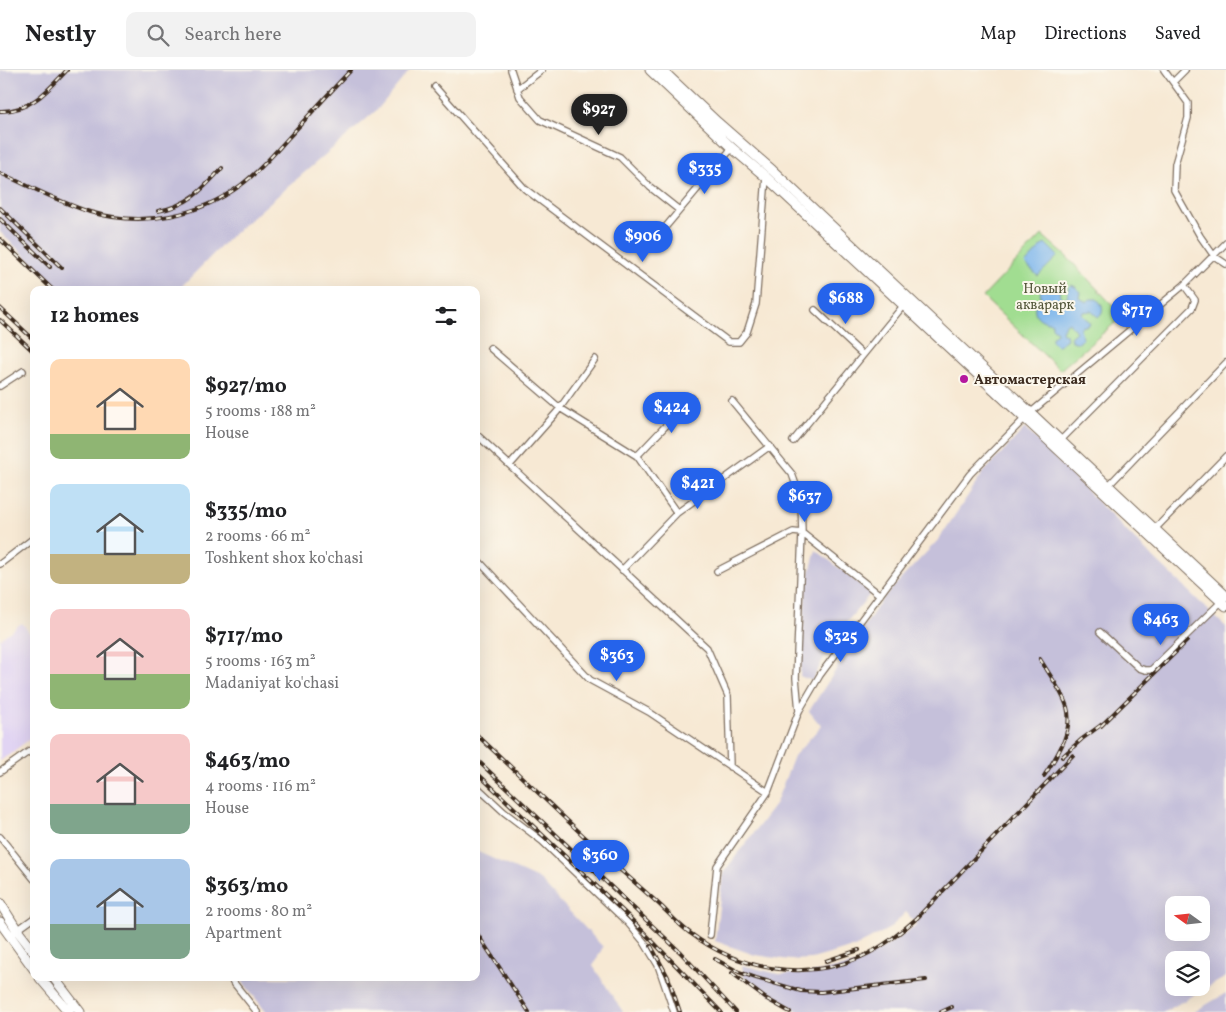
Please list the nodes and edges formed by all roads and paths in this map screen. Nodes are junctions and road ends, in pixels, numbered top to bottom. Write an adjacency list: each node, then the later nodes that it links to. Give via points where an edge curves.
1 (511, 70): 9 (street)
2 (542, 70): 9 (street)
3 (650, 70): 10 (main road)
4 (662, 70): 10 (main road, via 717,122)
5 (1164, 70): 7 (street)
6 (1185, 70): 7 (street)
7 (1174, 82): 15 (street, via 1188,103 1188,118 1175,164 1174,190)
8 (435, 87): 11 (street, via 525,189 729,342 739,342 747,332 756,304)
9 (517, 89): 12 (street, via 540,120 620,156 650,187)
10 (735, 144): 11 (main road); 12 (street); 29 (main road, via 772,170)
11 (766, 177): 18 (main road)
12 (680, 210): 13 (street)
13 (663, 230)
14 (1226, 243): 15 (street)
15 (1214, 256): 16 (street); 17 (street)
16 (1226, 264)
17 (1184, 285): 29 (street); 32 (street, via 1194,300 1192,308)
18 (903, 306): 21 (street); 29 (main road)
19 (815, 310): 21 (street)
20 (490, 348): 28 (street)
21 (863, 355): 31 (street)
22 (595, 359): 28 (street)
23 (1226, 363): 37 (street)
24 (23, 371): 25 (street)
25 (0, 386)
26 (692, 398): 34 (street)
27 (732, 401): 33 (street)
28 (560, 408): 34 (street); 36 (street)
29 (1027, 416): 32 (main road); 46 (street, via 970,474); 47 (main road)
30 (480, 438): 36 (street)
31 (792, 441)
32 (1060, 441): 37 (main road)
33 (770, 446): 38 (street); 40 (street, via 792,474 800,499)
34 (637, 456): 38 (street)
35 (1226, 456): 39 (street)
36 (510, 465): 44 (street)
37 (1108, 486): 39 (main road)
38 (677, 513): 44 (street)
39 (1155, 529): 47 (main road)
40 (802, 532): 45 (street, via 794,532); 46 (street); 49 (street, via 796,678)
41 (30, 541): 43 (street)
42 (480, 562): 51 (street, via 590,680 649,712)
43 (0, 564)
44 (622, 570): 51 (street, via 706,648 728,696)
45 (717, 571)
46 (880, 595): 49 (street, via 820,675)
47 (1224, 601): 48 (street, via 1151,670 1139,668)
48 (1100, 632)
49 (799, 711): 54 (street)
50 (30, 751): 52 (street)
51 (730, 766): 54 (street)
52 (0, 772)
53 (480, 790): 70 (street, via 542,841 628,923 658,965)
54 (768, 792): 61 (street, via 718,866)
55 (0, 837): 56 (street)
56 (30, 874)
57 (0, 903): 60 (main road)
58 (30, 921): 60 (street)
59 (0, 922): 60 (main road)
60 (13, 933): 62 (main road); 63 (main road)
61 (710, 935)
62 (30, 948)
63 (30, 962)
64 (43, 981): 67 (main road)
65 (56, 981): 68 (main road)
66 (232, 981): 69 (street)
67 (69, 1012)
68 (80, 1012)
69 (257, 1012)
70 (674, 1012)

